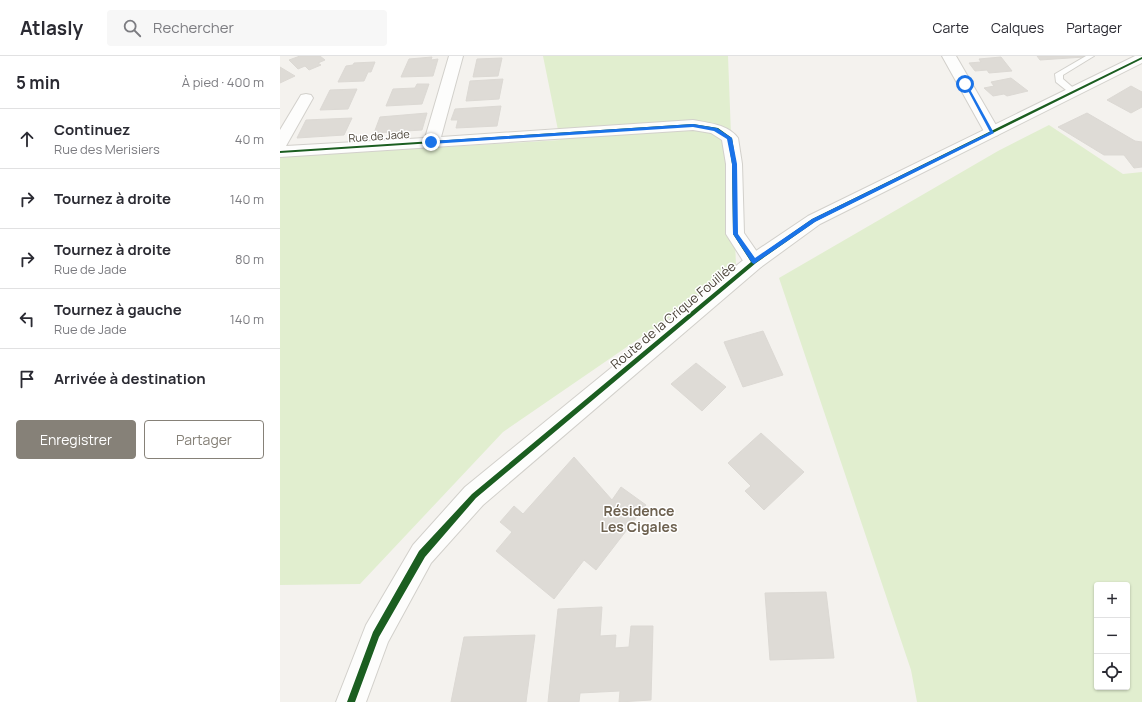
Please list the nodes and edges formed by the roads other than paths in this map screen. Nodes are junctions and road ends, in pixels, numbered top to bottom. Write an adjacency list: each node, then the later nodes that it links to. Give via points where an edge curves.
1 (456, 56): 8 (street)
2 (949, 56): 7 (street)
3 (1091, 56): 5 (lane, via 1059,74 1059,80)
4 (1142, 58): 5 (street, Route de la Crique Fouillée)
5 (1074, 92): 7 (street, Route de la Crique Fouillée)
6 (306, 98): 9 (street)
7 (992, 132): 11 (street, Route de la Crique Fouillée, via 814,220)
8 (431, 142): 10 (street, Rue de Jade); 11 (street, Rue de Jade, via 693,125 716,130 730,138 734,164 735,234)
9 (280, 144)
10 (280, 152)
11 (754, 262): 12 (street, Route de la Crique Fouillée, via 474,496 422,554 376,635)
12 (351, 702)

